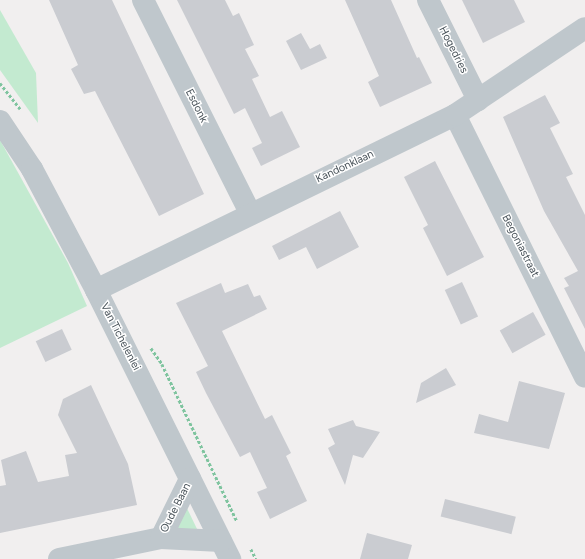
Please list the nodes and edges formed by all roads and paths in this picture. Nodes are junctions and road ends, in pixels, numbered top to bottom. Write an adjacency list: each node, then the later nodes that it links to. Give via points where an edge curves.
1 (143, 0): 7 (street, Esdonk)
2 (428, 0): 4 (street, Hogedries)
3 (585, 28): 4 (street, Kandonklaan)
4 (478, 100): 5 (street, Kandonklaan)
5 (455, 116): 7 (street, Kandonklaan); 9 (street, Begoniastraat)
6 (0, 121): 8 (street, Van Tichelenlei, via 32,169)
7 (250, 213): 8 (street, Kandonklaan)
8 (96, 290): 10 (street, Van Tichelenlei)
9 (585, 377)
10 (190, 479): 11 (street, Oude Baan); 12 (street, Van Tichelenlei)
11 (161, 538): 12 (street, Oude Baan); 13 (street, Oude Baan)
12 (225, 550)
13 (59, 559)

